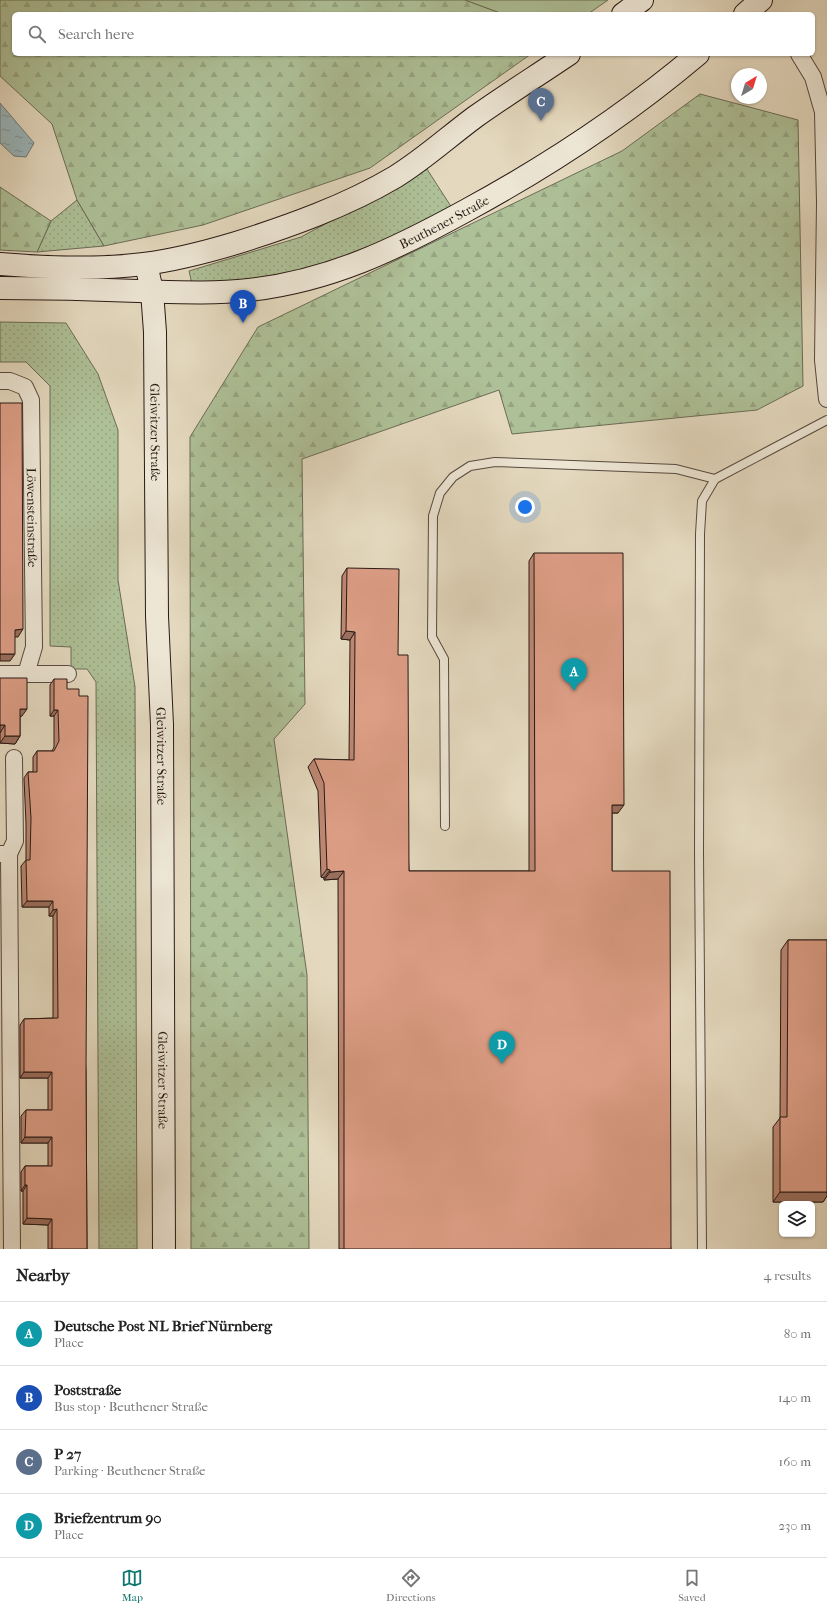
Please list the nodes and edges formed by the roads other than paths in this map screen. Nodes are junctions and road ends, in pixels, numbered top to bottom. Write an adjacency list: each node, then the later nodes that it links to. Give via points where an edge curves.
1 (642, 0): 2 (main road)
2 (626, 12)
3 (566, 56): 7 (main road, via 475,118 404,171 357,197 250,238 191,255)
4 (695, 56): 9 (main road, Beuthener Straße, via 620,114 533,172 454,217 382,253 333,272 271,287 224,291)
5 (800, 56): 10 (street, via 813,76 823,112)
6 (0, 264): 7 (main road, via 103,268)
7 (146, 264): 9 (main road, Gleiwitzer Straße)
8 (0, 288): 9 (main road, Beuthener Straße)
9 (152, 291): 23 (main road, Gleiwitzer Straße, via 155,332 157,616 162,734)
10 (825, 360): 12 (street)
11 (0, 381): 16 (street, Löwensteinstraße, via 10,381 25,387 31,400 34,647)
12 (827, 400)
13 (827, 420): 14 (lane)
14 (715, 480): 19 (lane, via 676,469 495,462 470,466 453,477 440,493 433,516 432,637 444,659); 24 (lane, via 702,501 700,534)
15 (0, 674): 16 (street)
16 (26, 674): 17 (street)
17 (68, 674)
18 (14, 758): 20 (street, via 15,841)
19 (445, 826)
20 (5, 854): 21 (street)
21 (5, 1055): 22 (street)
22 (12, 1249)
23 (164, 1249)
24 (702, 1249)

